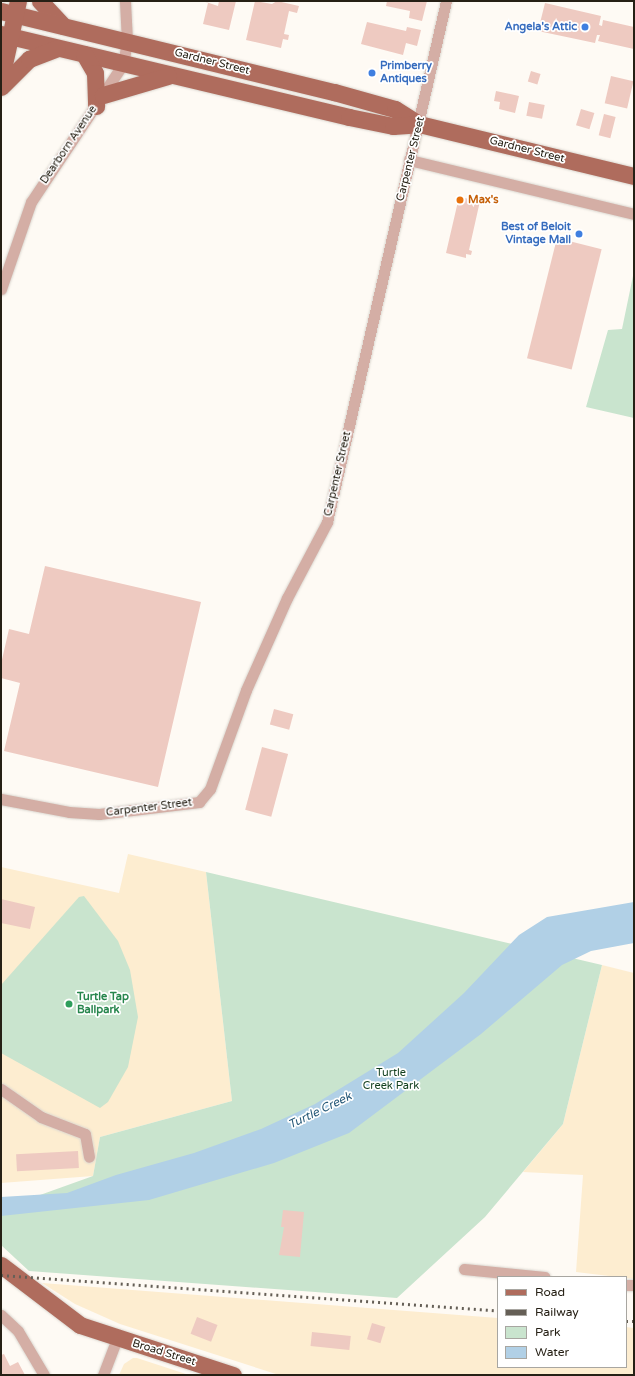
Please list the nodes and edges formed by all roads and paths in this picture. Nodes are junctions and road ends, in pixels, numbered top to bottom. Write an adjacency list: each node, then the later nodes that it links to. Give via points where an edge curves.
1 (40, 1): 5 (main road)
2 (125, 1): 7 (street, Dearborn Avenue)
3 (446, 1): 15 (street, Carpenter Street)
4 (11, 9): 5 (main road, Gardner Street); 6 (main road)
5 (63, 26): 7 (main road, Gardner Street)
6 (6, 36): 8 (main road, Gardner Street); 12 (main road)
7 (127, 41): 10 (street, Dearborn Avenue); 15 (main road, Gardner Street, via 395,109)
8 (57, 48): 9 (main road, Gardner Street); 13 (main road, via 29,59)
9 (84, 54): 10 (main road, Gardner Street); 14 (main road, via 95,73)
10 (123, 64): 11 (main road, Gardner Street); 14 (street, Dearborn Avenue)
11 (169, 76): 14 (main road); 15 (main road, Gardner Street, via 393,126)
12 (1, 78)
13 (1, 86)
14 (99, 100): 19 (street, Dearborn Avenue, via 31,202)
15 (419, 124): 16 (street, Carpenter Street); 17 (main road, Gardner Street)
16 (410, 160): 18 (street); 20 (street, Carpenter Street, via 327,522 288,598 246,690 210,789 199,802 98,814 69,812)
17 (634, 176)
18 (634, 214)
19 (1, 289)
20 (1, 799)
21 (1, 1089): 22 (street, via 41,1117 85,1134)
22 (89, 1157)
23 (1, 1265): 27 (main road, Broad Street, via 80,1325)
24 (464, 1269): 25 (street)
25 (535, 1276)
26 (1, 1315): 28 (street, via 18,1331)
27 (117, 1339): 29 (street); 30 (main road, Broad Street)
28 (44, 1375)
29 (103, 1375)
30 (233, 1375)

